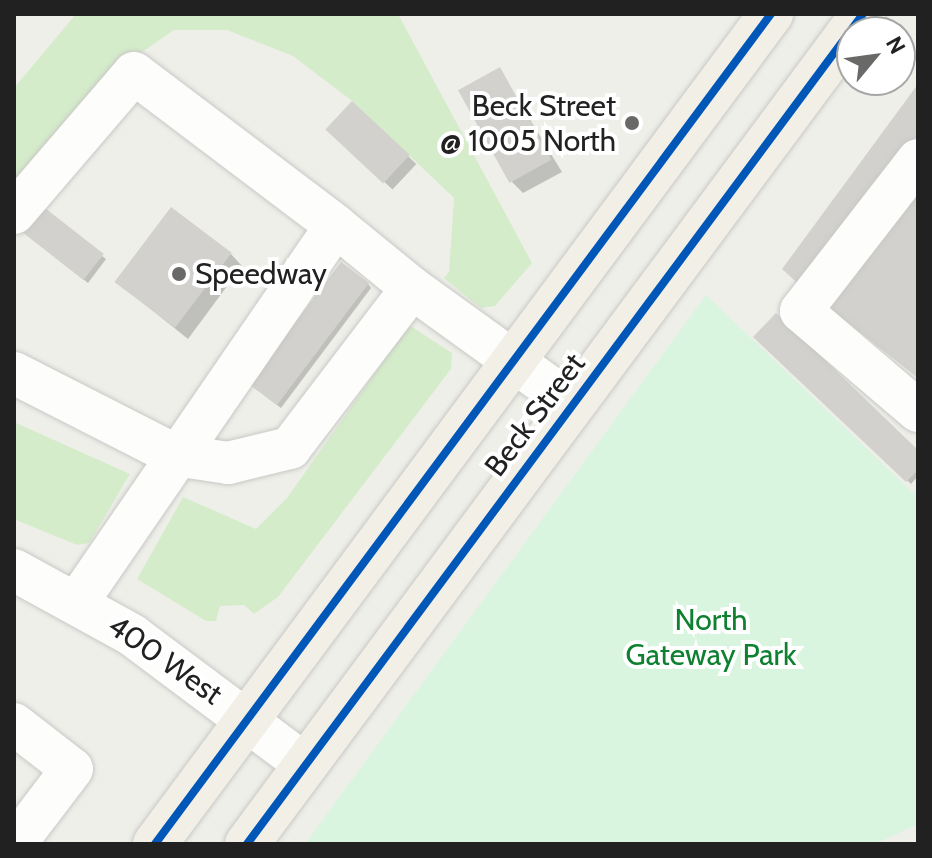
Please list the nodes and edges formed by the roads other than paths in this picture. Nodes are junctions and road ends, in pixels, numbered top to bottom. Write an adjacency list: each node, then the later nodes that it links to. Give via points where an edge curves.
1 (771, 14): 7 (main road, Beck Street)
2 (863, 14): 9 (main road, Beck Street)
3 (918, 160): 10 (street, via 801,311)
4 (14, 213): 5 (street, via 134,73)
5 (336, 226): 6 (street); 11 (street)
6 (412, 288): 7 (street); 11 (street, via 290,448 228,463)
7 (515, 364): 9 (street); 14 (main road, Beck Street)
8 (14, 373): 11 (street)
9 (573, 404): 16 (main road, Beck Street)
10 (918, 411)
11 (175, 455): 13 (street)
12 (14, 570): 13 (street, 400 West)
13 (78, 601): 14 (street, 400 West)
14 (246, 719): 16 (street, 400 West); 18 (main road, Beck Street)
15 (14, 724): 17 (street, via 72,769)
16 (306, 765): 19 (main road, Beck Street)
17 (15, 844)
18 (155, 844)
19 (247, 844)

